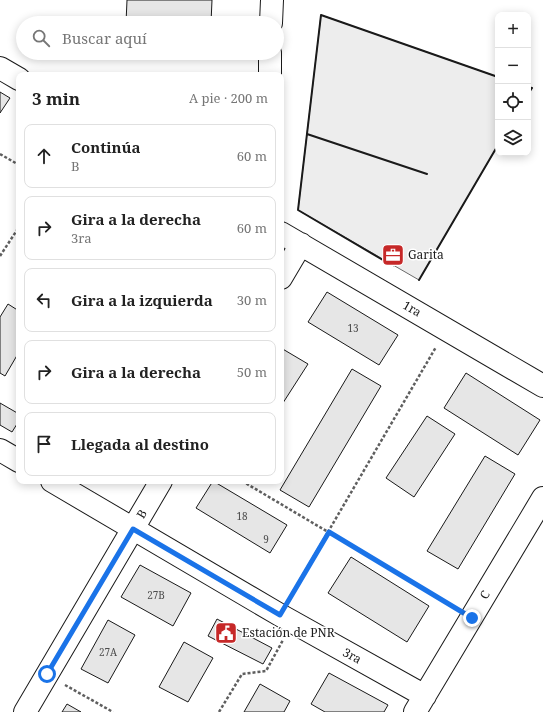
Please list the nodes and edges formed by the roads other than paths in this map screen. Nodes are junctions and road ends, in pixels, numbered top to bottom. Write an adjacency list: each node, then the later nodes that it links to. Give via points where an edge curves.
1 (272, 0): 2 (street)
2 (271, 16)
3 (270, 60): 5 (street)
4 (0, 68): 6 (street)
5 (270, 72)
6 (16, 77)
7 (284, 235): 8 (street, 1ra)
8 (301, 244): 9 (street); 10 (street, 1ra)
9 (284, 273)
10 (543, 386)
11 (0, 450): 12 (street)
12 (16, 459)
13 (57, 484): 16 (street, 3ra)
14 (159, 484): 16 (street, B)
15 (543, 498): 17 (street, C)
16 (133, 529): 17 (street, 3ra, via 286,619); 18 (street, B)
17 (420, 704)
18 (25, 712)

